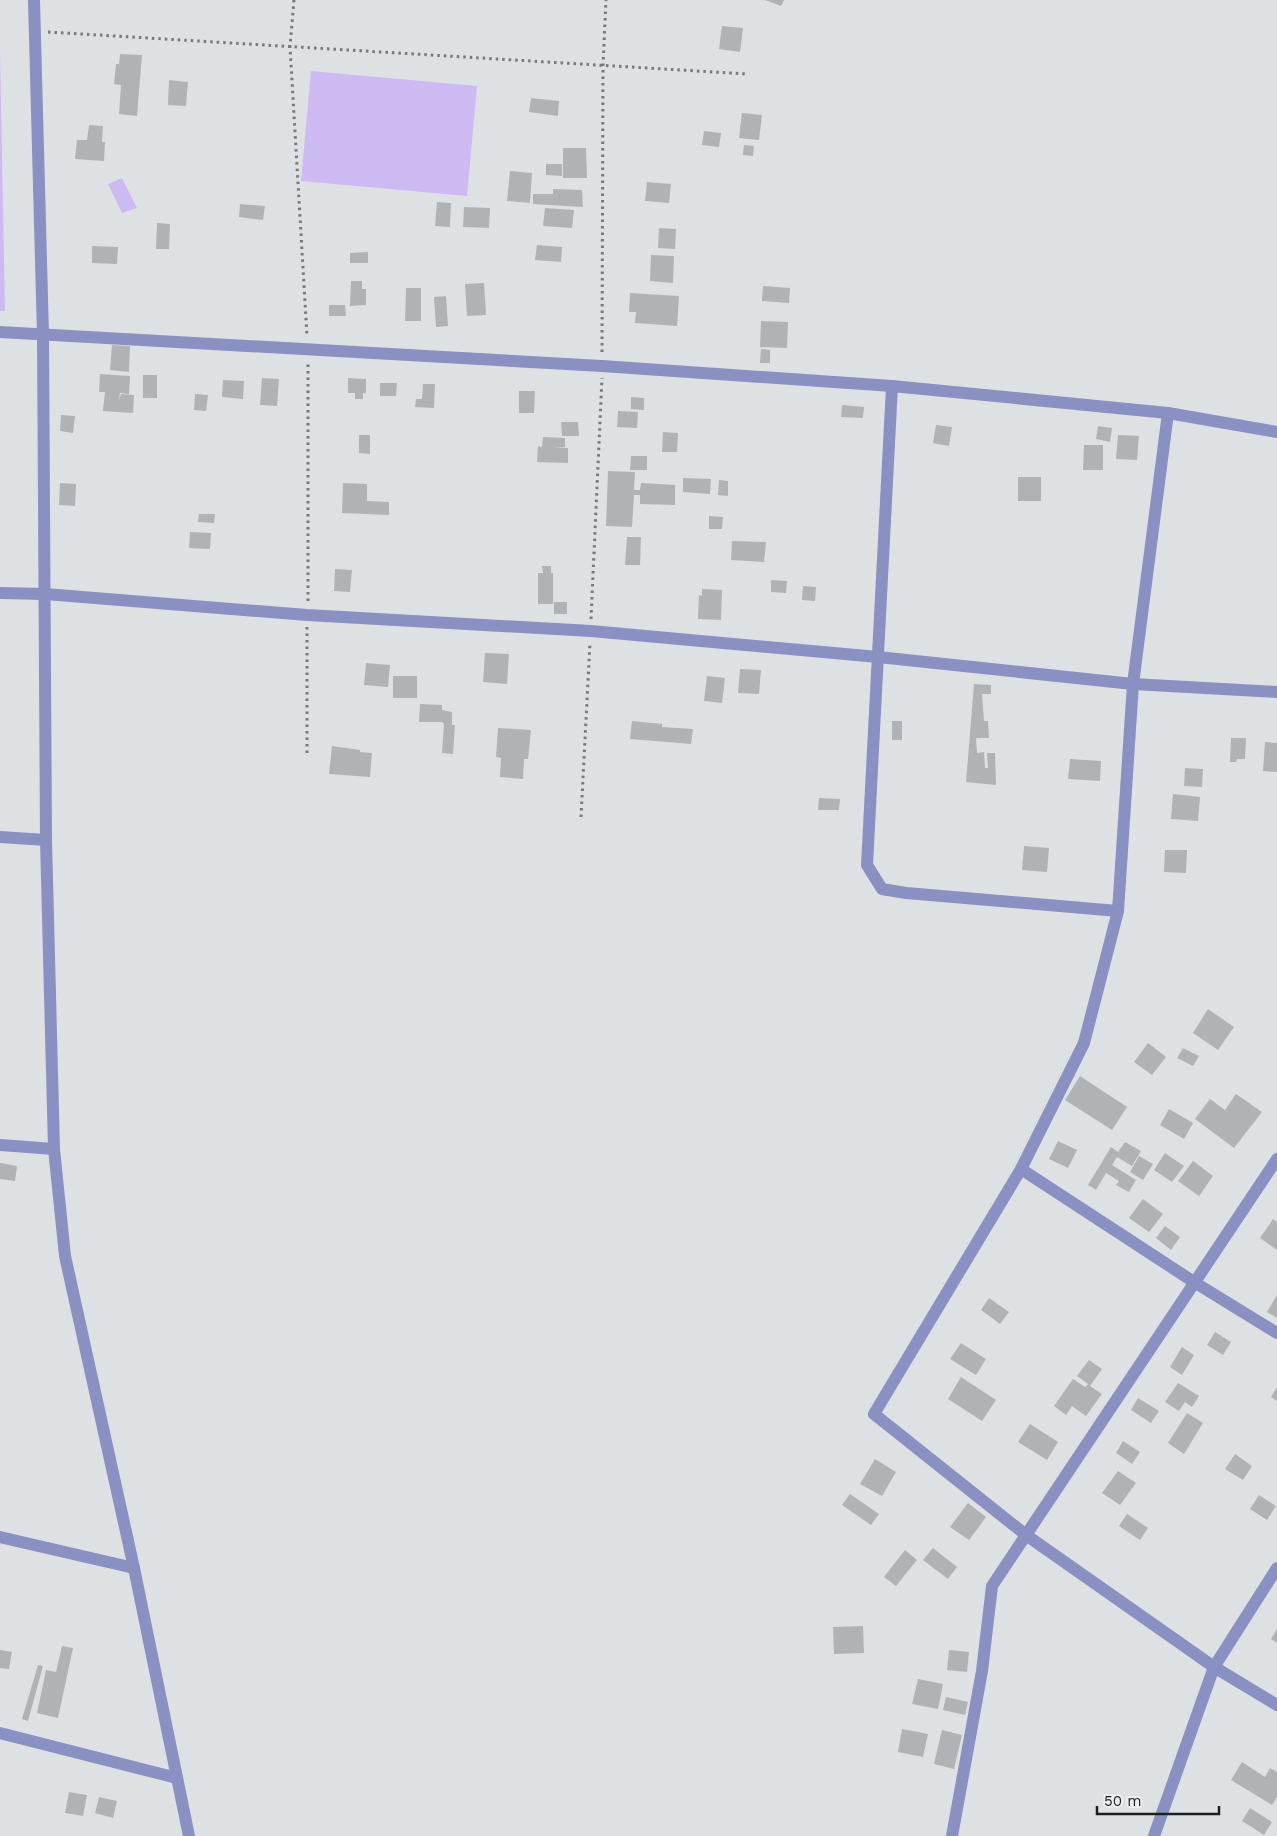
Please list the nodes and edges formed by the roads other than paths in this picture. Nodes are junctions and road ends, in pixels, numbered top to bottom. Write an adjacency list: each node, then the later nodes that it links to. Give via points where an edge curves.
1 (34, 0): 3 (street)
2 (0, 332): 3 (street)
3 (43, 336): 4 (street, via 602,366); 8 (street)
4 (892, 386): 5 (street); 9 (street)
5 (1168, 413): 6 (street); 10 (street)
6 (1277, 432)
7 (0, 593): 8 (street)
8 (45, 594): 9 (street, via 591,631); 13 (street)
9 (878, 657): 10 (street); 14 (street, via 867,865 882,889)
10 (1133, 684): 11 (street); 14 (street)
11 (1277, 692)
12 (0, 837): 13 (street)
13 (46, 840): 16 (street)
14 (1118, 912): 18 (street, via 1084,1043)
15 (0, 1145): 16 (street)
16 (54, 1149): 23 (street, via 65,1256)
17 (1277, 1158): 19 (street)
18 (1022, 1169): 19 (street); 21 (street, via 874,1414)
19 (1194, 1282): 20 (street); 21 (street)
20 (1277, 1333)
21 (1026, 1535): 25 (street); 30 (street, via 992,1586 982,1671)
22 (0, 1537): 23 (street)
23 (134, 1568): 28 (street)
24 (1277, 1568): 25 (street)
25 (1214, 1667): 26 (street); 31 (street)
26 (1277, 1705)
27 (0, 1733): 28 (street)
28 (177, 1778): 29 (street)
29 (188, 1836)
30 (952, 1836)
31 (1154, 1836)

